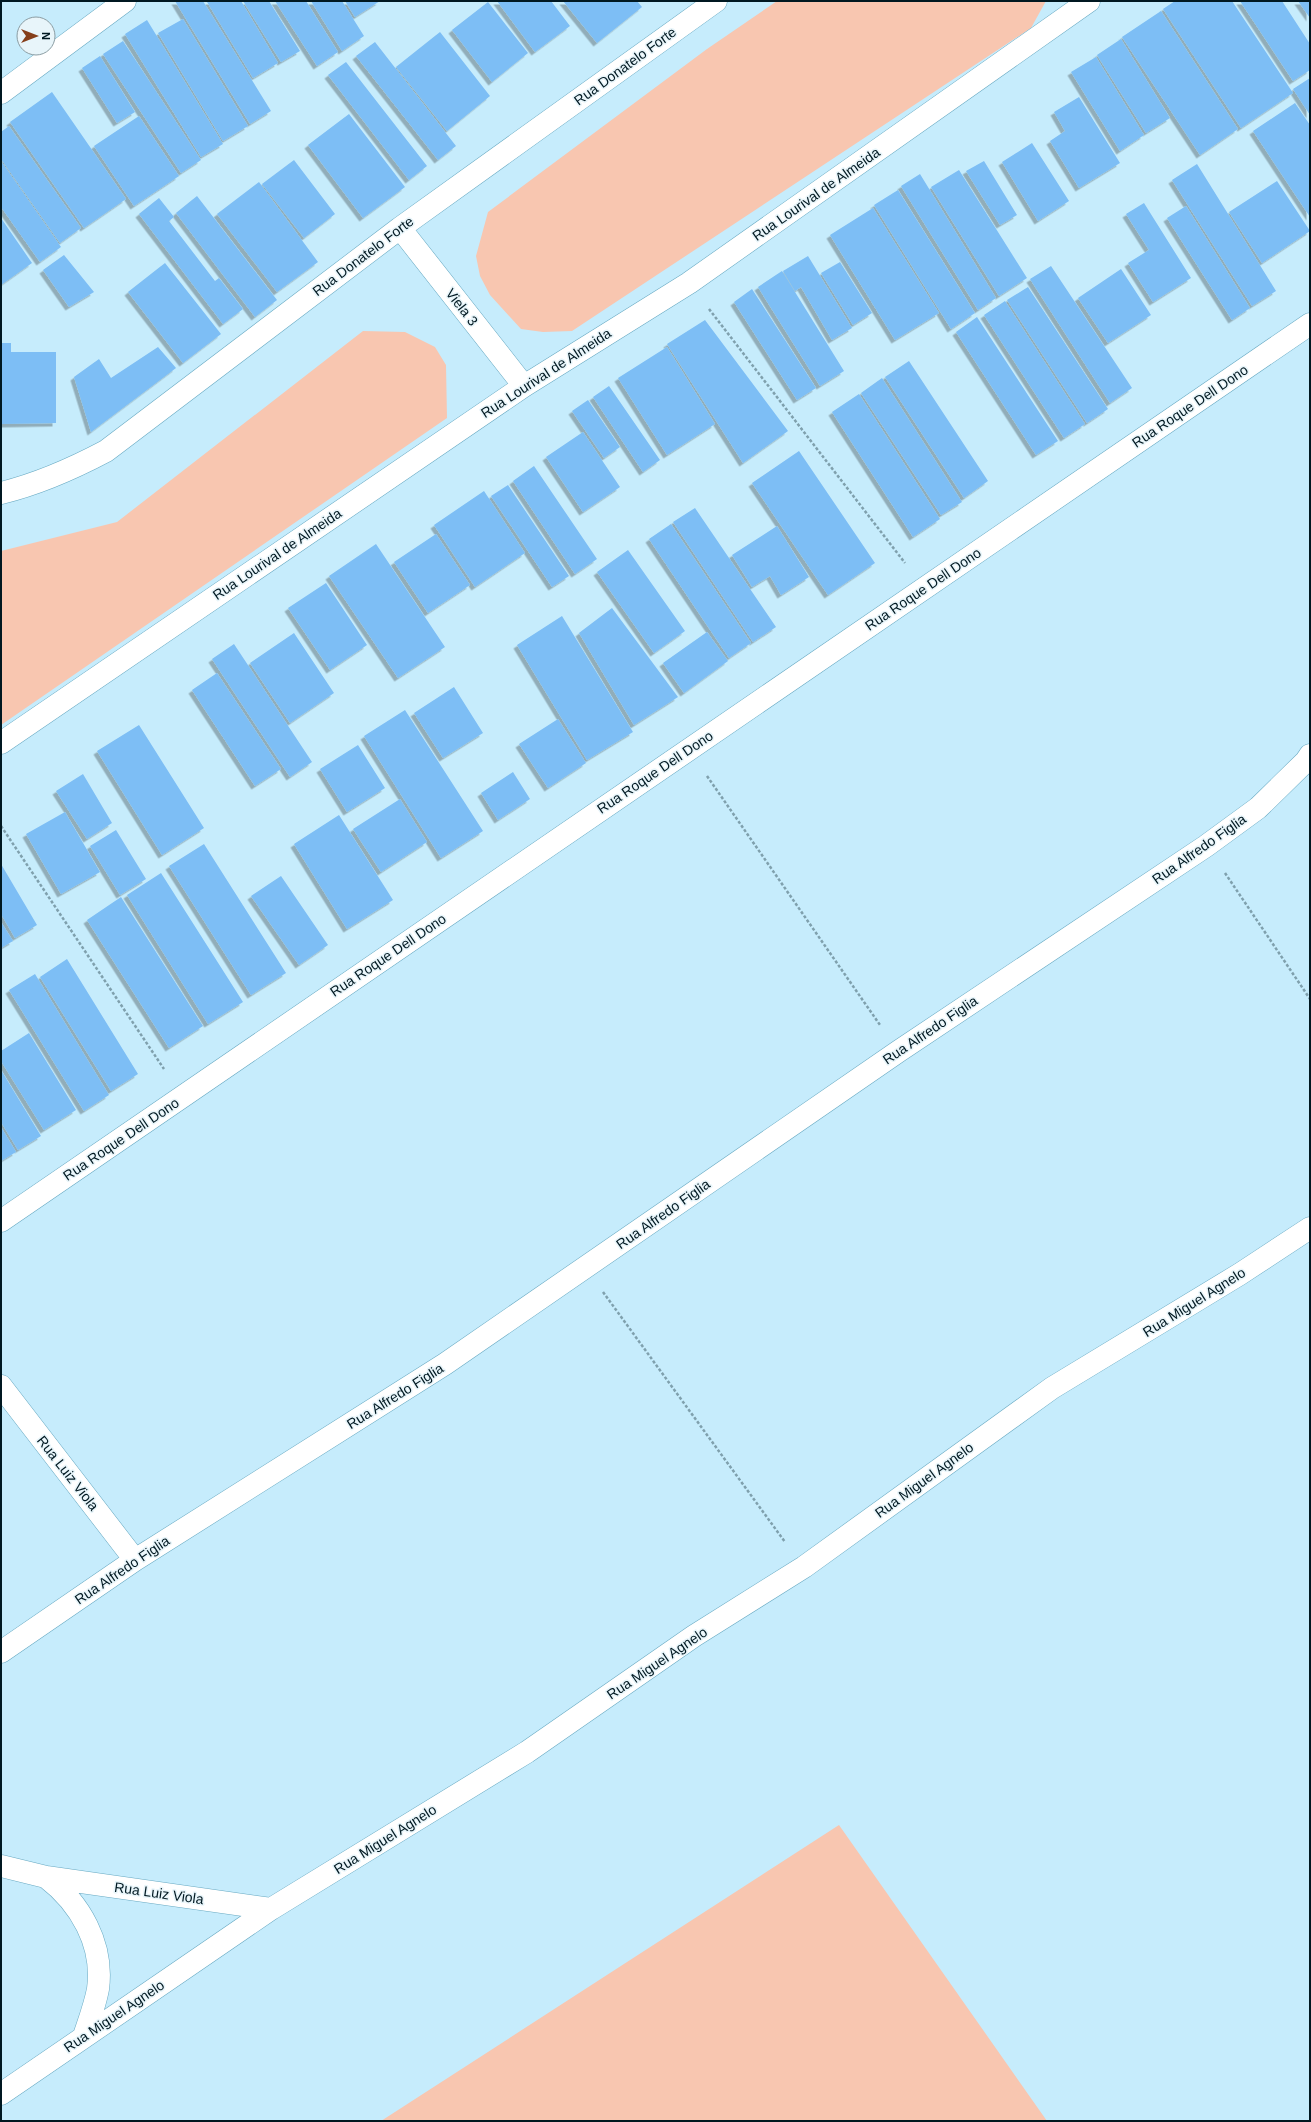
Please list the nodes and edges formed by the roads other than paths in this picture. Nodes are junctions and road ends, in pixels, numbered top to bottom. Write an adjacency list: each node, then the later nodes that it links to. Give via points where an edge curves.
1 (125, 1): 4 (street)
2 (716, 1): 5 (street, Rua Donatelo Forte)
3 (1089, 1): 7 (street, Rua Lourival de Almeida, via 689,283)
4 (1, 93)
5 (400, 228): 7 (street, Viela 3); 8 (street, Rua Donatelo Forte, via 106,451 72,469)
6 (1310, 324): 11 (street, Rua Roque Dell Dono)
7 (524, 386): 9 (street, Rua Lourival de Almeida)
8 (1, 493)
9 (1, 743)
10 (1310, 755): 14 (street, Rua Alfredo Figlia, via 1258,808 1206,846 898,1051 445,1364)
11 (1, 1221)
12 (1310, 1228): 18 (street, Rua Miguel Agnelo, via 1240,1274 1052,1388 804,1567 694,1636 527,1752)
13 (1, 1386): 14 (street, Rua Luiz Viola)
14 (135, 1560): 15 (street, Rua Alfredo Figlia)
15 (1, 1652)
16 (1, 1866): 17 (street, Rua Luiz Viola)
17 (46, 1877): 18 (street, Rua Luiz Viola); 19 (street, Rua Luiz Viola, via 61,1889 78,1909 88,1927 96,1954 98,1989)
18 (272, 1909): 19 (street, Rua Miguel Agnelo)
19 (84, 2036): 20 (street, Rua Miguel Agnelo)
20 (1, 2094)

